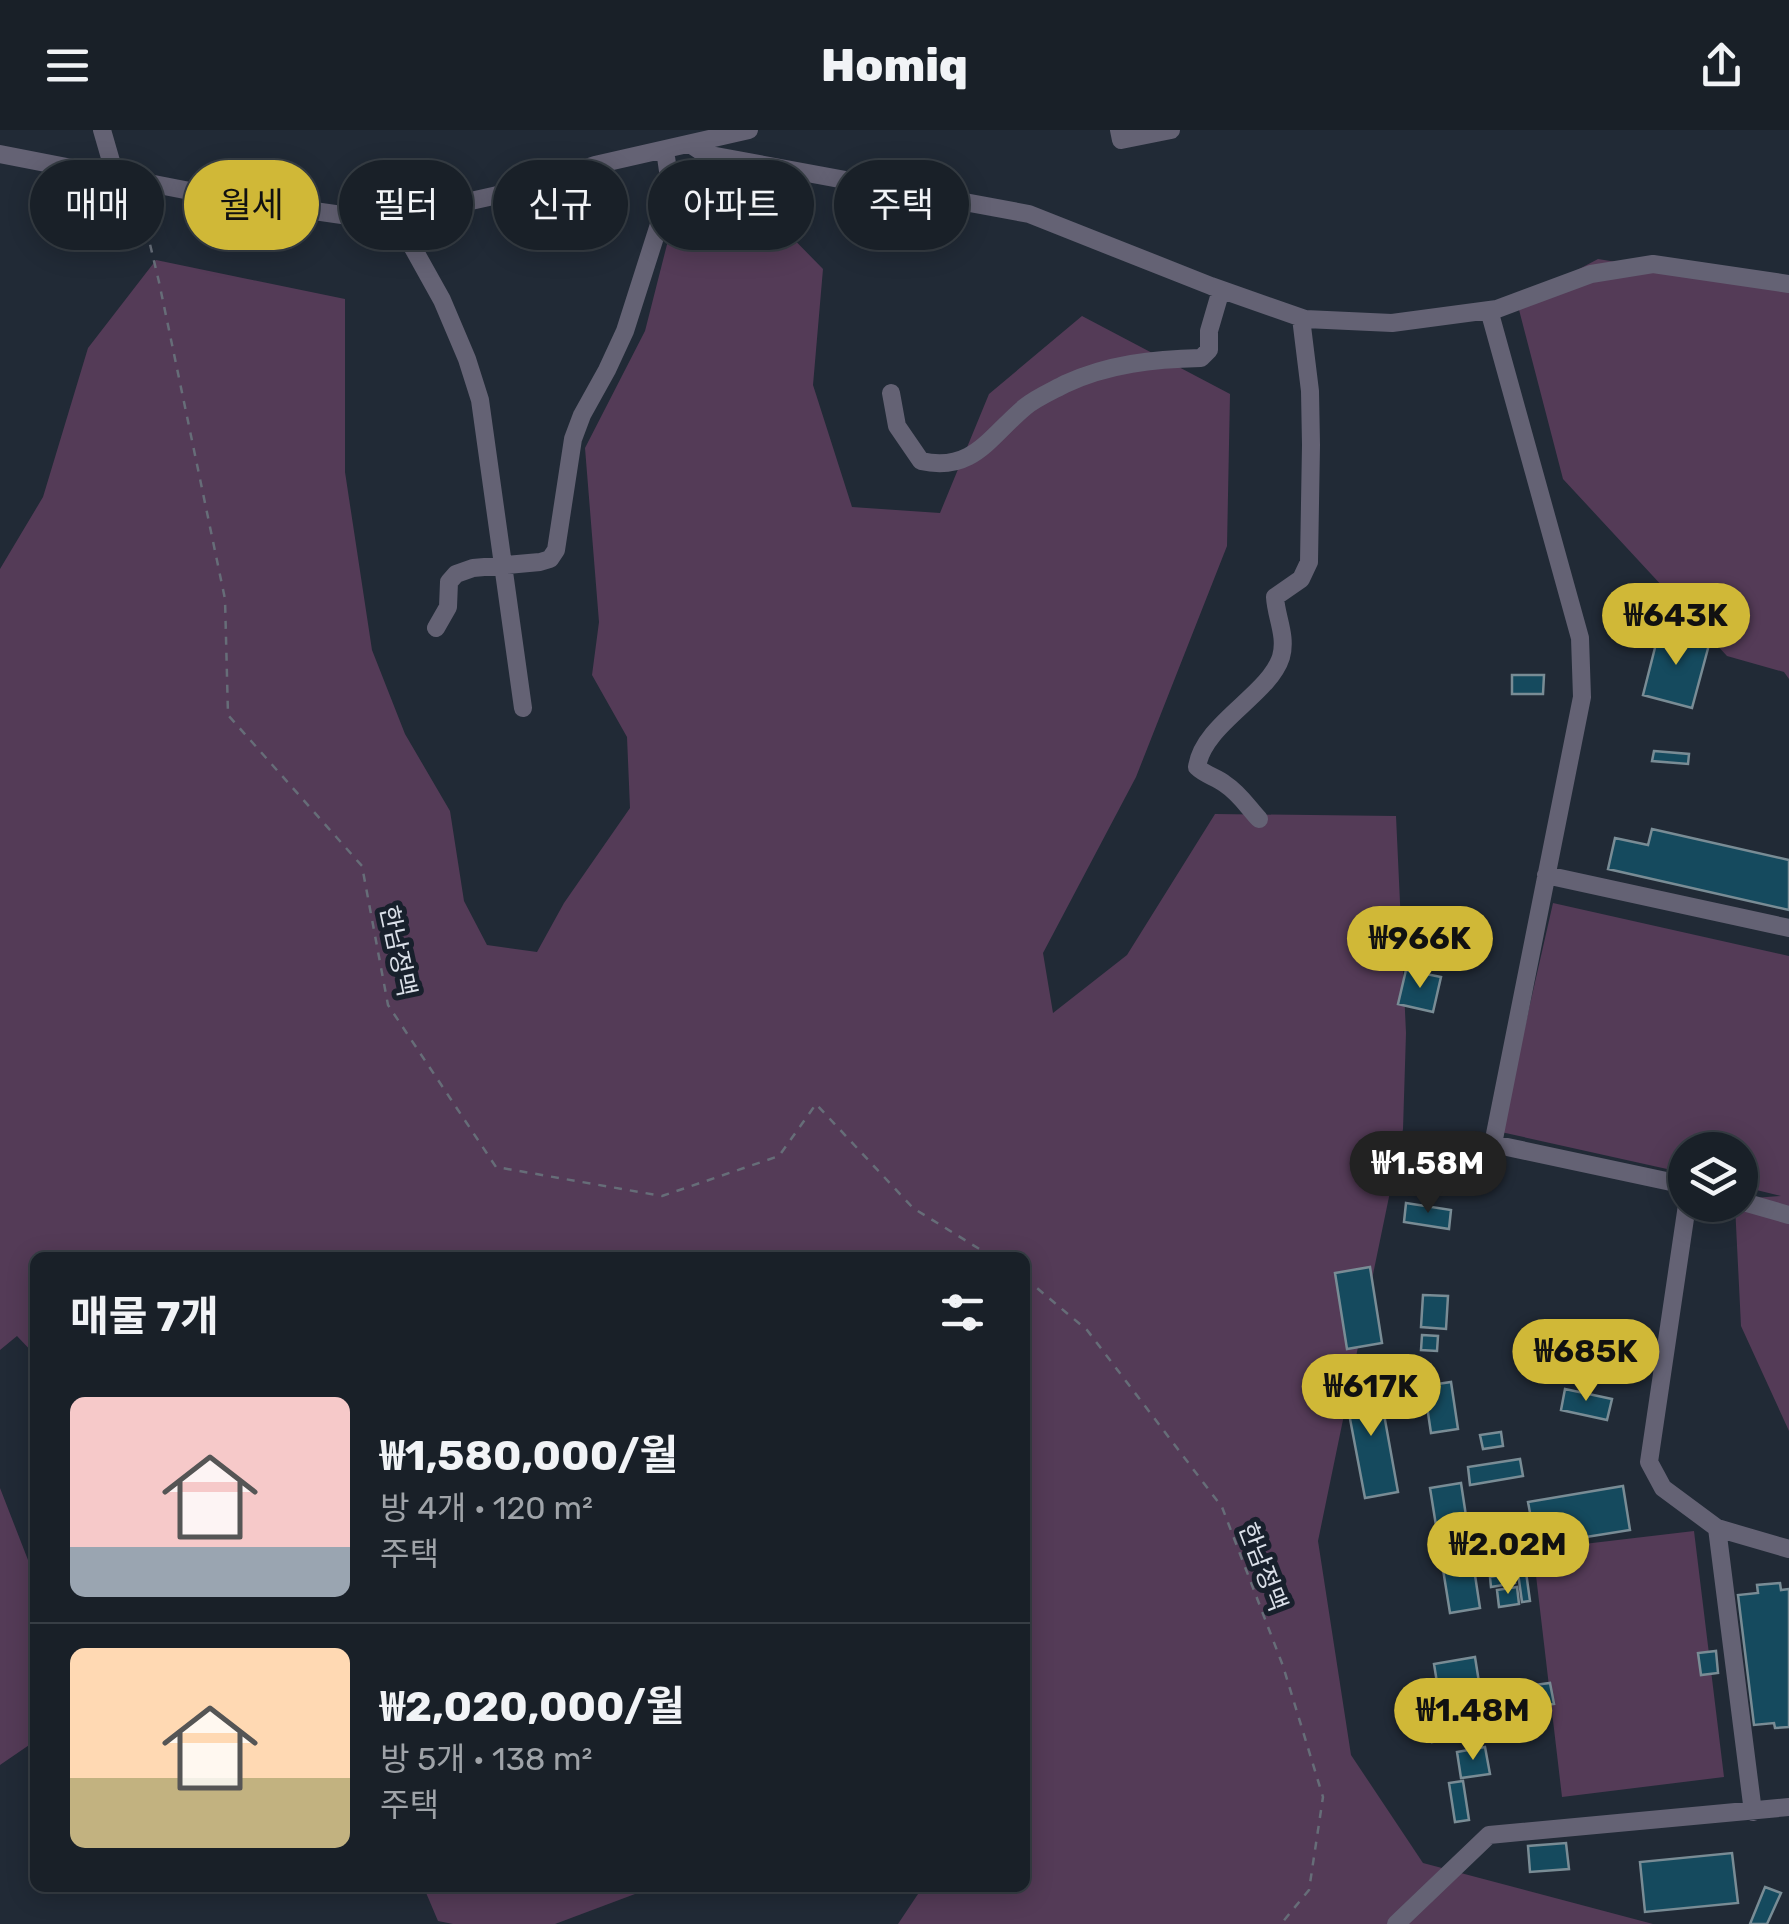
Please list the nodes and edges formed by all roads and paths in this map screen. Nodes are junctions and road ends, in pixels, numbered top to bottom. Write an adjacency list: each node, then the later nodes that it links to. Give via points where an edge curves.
1 (102, 130): 9 (street)
2 (749, 130): 5 (street)
3 (1119, 130): 4 (street, via 1120,140)
4 (1171, 130)
5 (689, 137): 6 (street); 16 (street, via 706,154 1029,214)
6 (665, 150): 11 (street); 20 (street, via 669,178 662,212 624,331 573,439 556,550 540,562)
7 (0, 154): 8 (street)
8 (31, 160)
9 (116, 160)
10 (164, 186): 12 (street)
11 (473, 201)
12 (339, 215)
13 (148, 250): 30 (path, 한남정맥, via 225,599 228,715 362,866 388,1005 496,1167 662,1196 779,1156 816,1104 913,1208)
14 (414, 250): 20 (street, via 476,386)
15 (1789, 284): 17 (street, via 1653,264 1591,274)
16 (1221, 290): 18 (street); 19 (street, via 1202,358 1128,362 1068,383 1026,406 990,443 956,462 921,462 897,426)
17 (1489, 310): 18 (street, via 1392,322); 24 (street, via 1580,638 1582,697)
18 (1301, 318): 23 (street, via 1312,445 1308,562 1301,579 1275,596 1283,629 1274,673 1226,720 1197,767 1236,791)
19 (891, 394)
20 (502, 564): 21 (street, via 456,574); 22 (street)
21 (436, 628)
22 (522, 708)
23 (1259, 819)
24 (1546, 875): 25 (street); 26 (street, via 1492,1144)
25 (1789, 928)
26 (1668, 1181)
27 (1758, 1206): 28 (street)
28 (1789, 1214)
29 (1684, 1222): 32 (street, via 1648,1462 1663,1488)
30 (984, 1252)
31 (1030, 1282): 36 (path, 한남정맥, via 1088,1330 1222,1507 1283,1666 1323,1797 1309,1890)
32 (1717, 1528): 33 (street); 35 (street)
33 (1789, 1549)
34 (1787, 1811): 35 (street)
35 (1753, 1812): 37 (street, via 1489,1835)
36 (1281, 1924)
37 (1396, 1924)

